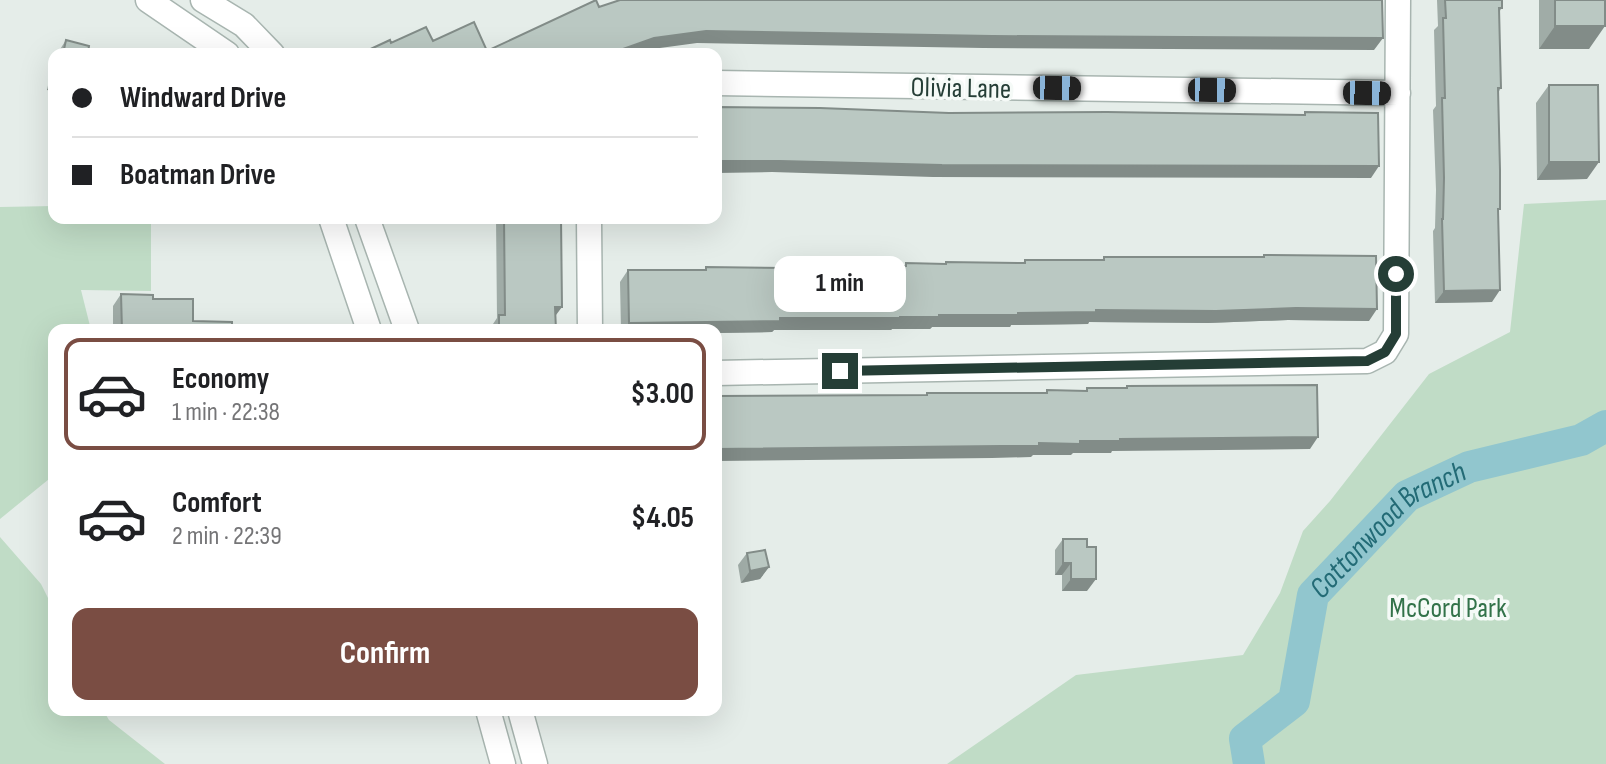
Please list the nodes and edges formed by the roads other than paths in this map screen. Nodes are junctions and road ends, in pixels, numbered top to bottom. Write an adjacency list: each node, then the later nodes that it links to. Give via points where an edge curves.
1 (203, 0): 5 (street, via 244,25)
2 (1398, 0): 7 (street)
3 (164, 4): 4 (street)
4 (219, 48)
5 (266, 48)
6 (722, 83): 7 (street, Olivia Lane)
7 (1398, 93): 14 (street, via 1396,334 1385,352 1367,361)
8 (333, 224): 11 (street)
9 (369, 224): 12 (street)
10 (589, 224): 13 (street)
11 (367, 324)
12 (405, 324)
13 (590, 324)
14 (722, 373)
15 (490, 716): 17 (street)
16 (522, 716): 18 (street)
17 (503, 764)
18 (535, 764)

